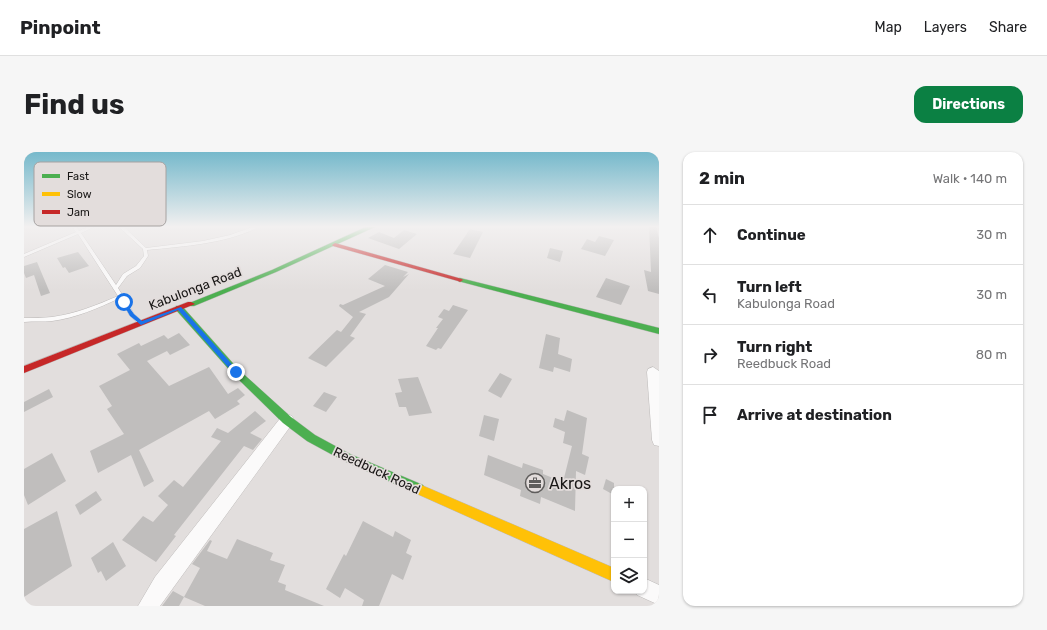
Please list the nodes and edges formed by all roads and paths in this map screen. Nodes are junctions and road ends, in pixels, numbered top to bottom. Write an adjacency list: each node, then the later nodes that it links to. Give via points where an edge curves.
1 (45, 247): 7 (lane)
2 (88, 247): 8 (lane)
3 (158, 247): 6 (lane)
4 (330, 247): 10 (street, Kabulonga Road)
5 (343, 247): 13 (street)
6 (145, 249): 8 (lane, via 146,256 138,266 124,275)
7 (24, 256)
8 (116, 288): 9 (lane)
9 (121, 296): 11 (lane, via 67,316); 12 (lane, via 132,315)
10 (179, 308): 12 (street, Kabulonga Road); 16 (street, Reedbuck Road, via 236,372)
11 (24, 320)
12 (141, 323): 14 (street, Kabulonga Road)
13 (659, 331)
14 (24, 370)
15 (653, 372): 17 (street)
16 (287, 420): 18 (street, Reedbuck Road, via 311,438 346,457); 21 (street)
17 (659, 440)
18 (611, 574)
19 (647, 589): 20 (street)
20 (659, 595)
21 (148, 606)

